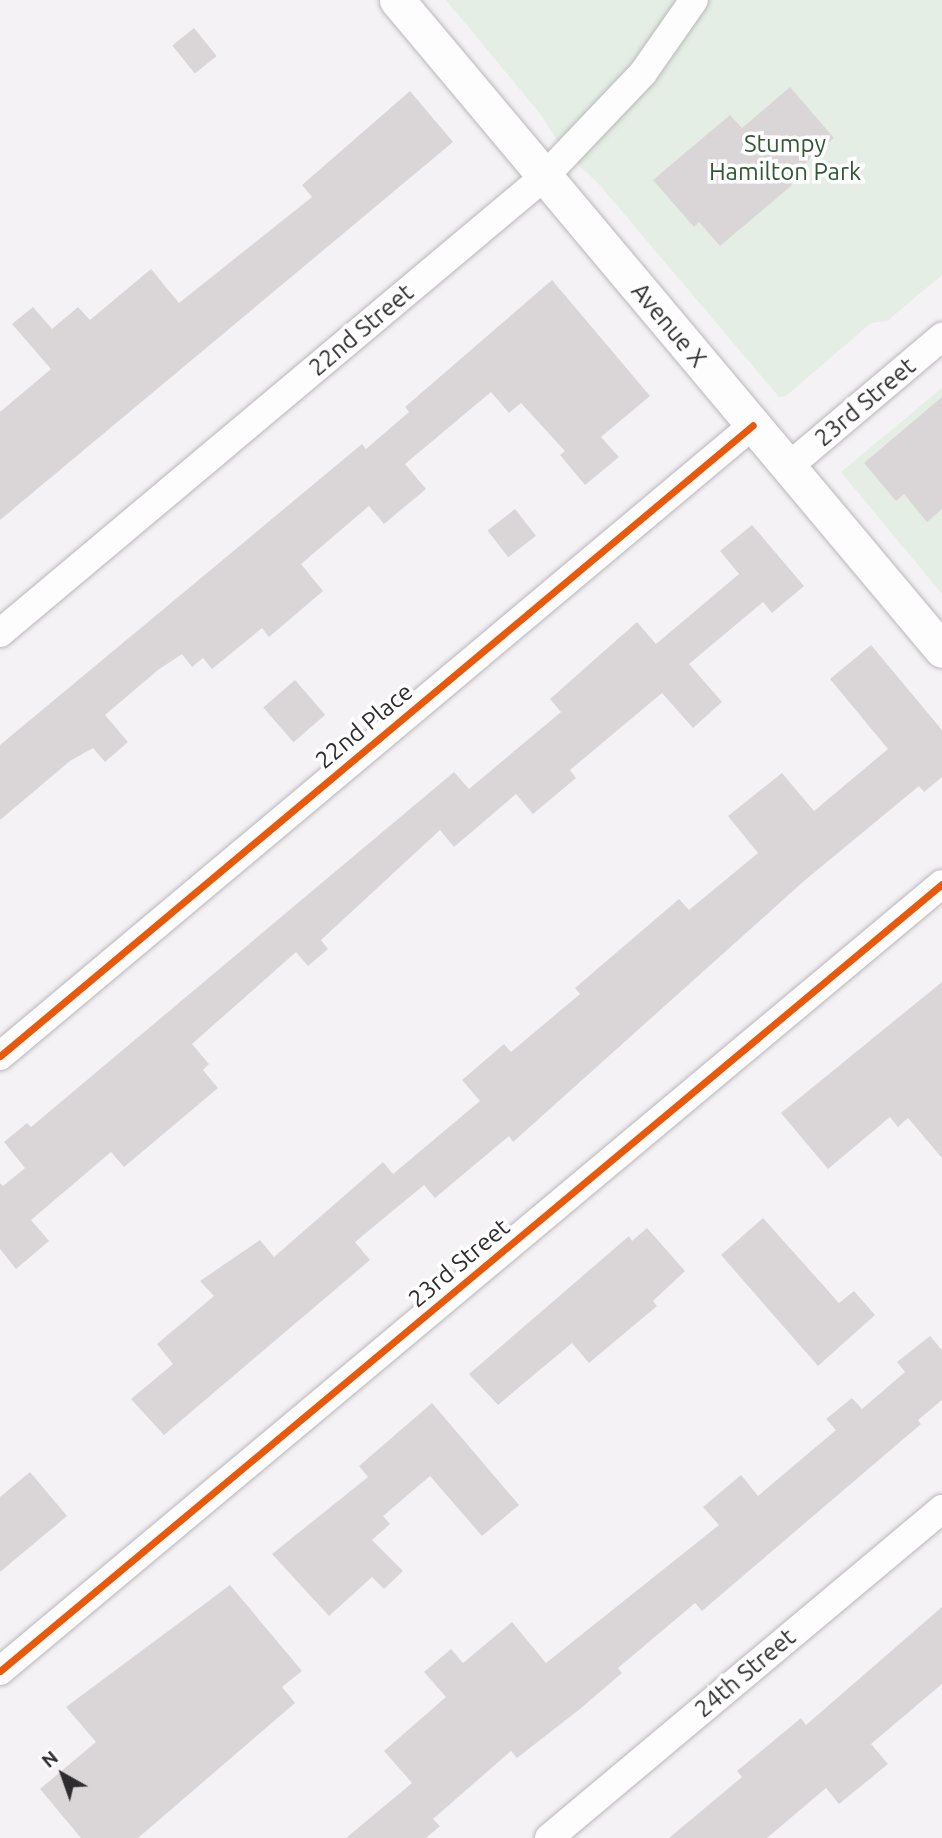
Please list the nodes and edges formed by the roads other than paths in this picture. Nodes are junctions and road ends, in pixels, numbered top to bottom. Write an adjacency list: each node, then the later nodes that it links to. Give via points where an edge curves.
1 (397, 0): 3 (street, Avenue X)
2 (694, 0): 3 (street, 22nd Street, via 643,73)
3 (545, 176): 5 (street, Avenue X); 7 (street, 22nd Street)
4 (942, 337): 6 (street, 23rd Street)
5 (753, 425): 6 (street, Avenue X); 10 (street, 22nd Place)
6 (788, 467): 8 (street, Avenue X)
7 (0, 633)
8 (942, 650)
9 (942, 884): 12 (street, 23rd Street)
10 (0, 1056)
11 (942, 1509): 13 (street, 24th Street)
12 (0, 1671)
13 (548, 1838)

